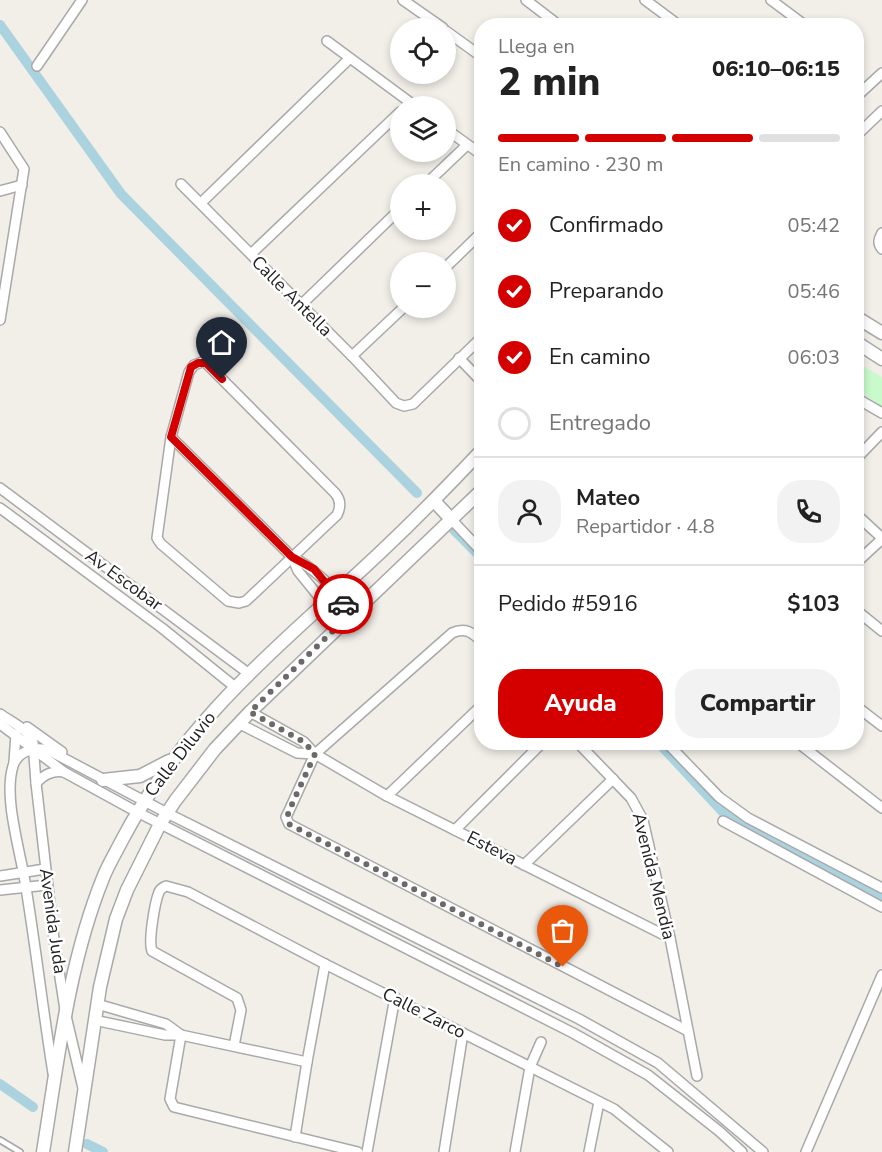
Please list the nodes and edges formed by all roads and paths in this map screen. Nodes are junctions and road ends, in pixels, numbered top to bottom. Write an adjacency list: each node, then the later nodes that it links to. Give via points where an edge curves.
1 (82, 0): 15 (street)
2 (403, 0): 6 (street)
3 (526, 0): 8 (street)
4 (645, 0): 9 (street)
5 (771, 0): 10 (street)
6 (418, 4): 7 (street)
7 (432, 18)
8 (550, 18)
9 (669, 18)
10 (795, 18)
11 (456, 39): 13 (street)
12 (327, 41): 14 (street)
13 (474, 51)
14 (349, 58): 18 (street); 30 (street)
15 (37, 66)
16 (880, 78): 17 (street)
17 (864, 91)
18 (398, 96)
19 (882, 111): 21 (street)
20 (390, 122): 35 (street)
21 (864, 128)
22 (0, 132): 28 (street, via 24,169)
23 (456, 137): 24 (street)
24 (467, 145): 25 (street); 26 (street)
25 (474, 150)
26 (437, 174)
27 (181, 184): 30 (street, Calle Antella)
28 (22, 185): 29 (street); 37 (street)
29 (0, 191)
30 (201, 203): 35 (street, Calle Antella)
31 (390, 219): 38 (street)
32 (882, 233): 34 (street)
33 (474, 240): 36 (street)
34 (881, 247)
35 (251, 254): 38 (street, Calle Antella)
36 (456, 257)
37 (2, 291): 40 (street)
38 (302, 305): 45 (street, Calle Antella)
39 (392, 318): 45 (street)
40 (0, 321)
41 (864, 321): 42 (street)
42 (882, 333)
43 (474, 344): 46 (street)
44 (864, 347): 47 (street)
45 (352, 356): 46 (street, Calle Antella, via 396,403 404,406 412,404)
46 (459, 358): 48 (street)
47 (882, 359)
48 (474, 374)
49 (864, 403): 50 (street)
50 (882, 413)
51 (882, 432): 53 (street)
52 (171, 437): 65 (street); 65 (street, via 157,535 161,544 228,601 239,603 246,601); 65 (street, via 191,367 206,363 335,493 340,505 337,515)
53 (864, 451)
54 (474, 458): 57 (street, Calle Diluvio)
55 (0, 488): 63 (street, Av Escobar)
56 (474, 497): 59 (street, Calle Diluvio)
57 (434, 501): 59 (street); 67 (street, Calle Diluvio)
58 (0, 508): 66 (street)
59 (451, 519): 62 (street); 70 (street, Calle Diluvio)
60 (864, 521): 61 (street)
61 (882, 538): 64 (street)
62 (474, 543)
63 (90, 555): 66 (street); 73 (street, Av Escobar)
64 (864, 555)
65 (292, 557): 67 (street, via 314,569); 68 (street, via 298,571)
66 (84, 570): 74 (street)
67 (336, 594): 68 (street, Calle Diluvio); 70 (street, via 344,606)
68 (324, 603): 73 (street, Calle Diluvio)
69 (864, 616): 71 (street)
70 (343, 621): 76 (street, Calle Diluvio)
71 (882, 631)
72 (474, 634): 89 (street, via 461,630 452,633)
73 (248, 673): 74 (street, Calle Diluvio)
74 (235, 687): 90 (street, Calle Diluvio)
75 (0, 709): 93 (street)
76 (250, 712): 81 (street, Calle Diluvio); 89 (street, Esteva, via 304,742)
77 (864, 712): 82 (street)
78 (474, 713): 96 (street)
79 (0, 714): 84 (street, via 31,737)
80 (0, 724): 83 (street)
81 (240, 724): 89 (street, Esteva, via 297,753); 99 (street, Calle Diluvio, via 207,758)
82 (882, 726)
83 (16, 734): 84 (street); 91 (street, Avenida Juda)
84 (33, 749): 91 (street, via 20,754); 92 (street); 93 (street, via 50,751); 95 (street, Avenida Juda)
85 (535, 750): 101 (street)
86 (585, 750): 94 (street, Avenida Mendia)
87 (674, 750): 108 (street, via 719,797 748,818)
88 (807, 750): 98 (street)
89 (315, 754): 96 (street, Esteva); 118 (street, via 286,817 293,828)
90 (173, 759): 93 (street, via 140,776); 97 (street, Calle Diluvio)
91 (14, 764): 104 (street, Avenida Juda, via 10,794)
92 (64, 772): 95 (street, via 48,774); 97 (street)
93 (98, 778): 97 (street)
94 (613, 779): 102 (street); 111 (street, Avenida Mendia, via 644,820)
95 (36, 783): 103 (street, Avenida Juda)
96 (387, 796): 101 (street, Esteva)
97 (140, 806): 99 (street); 116 (street, Calle Diluvio, via 92,906 80,942)
98 (882, 808)
99 (164, 818): 115 (street, Calle Diluvio, via 120,905); 140 (street, via 639,1069); 141 (street, via 579,1019 658,1063)
100 (723, 821): 110 (street)
101 (455, 830): 102 (street, Esteva)
102 (524, 865): 111 (street, Esteva)
103 (45, 869): 104 (street); 106 (street, Avenida Juda)
104 (24, 873): 105 (street); 107 (street, Avenida Juda)
105 (0, 876)
106 (47, 885): 107 (street); 116 (street, Avenida Juda)
107 (26, 888): 109 (street); 126 (street, Avenida Juda)
108 (882, 888)
109 (0, 890)
110 (882, 907)
111 (670, 939): 118 (street, Avenida Mendia)
112 (325, 963): 114 (street, Calle Zarco); 122 (street, Calle Zarco, via 188,892 171,886 162,888 150,947 154,954 240,1001 242,1010); 123 (street)
113 (882, 975): 142 (street)
114 (395, 997): 119 (street, Calle Zarco); 135 (street)
115 (97, 1004): 117 (street, Calle Diluvio); 120 (street, via 166,1024)
116 (66, 1016): 126 (street, Calle Diluvio); 127 (street, Avenida Juda)
117 (94, 1020): 120 (street); 127 (street, Calle Diluvio)
118 (688, 1031): 125 (street, Avenida Mendia)
119 (463, 1033): 124 (street, Calle Zarco); 136 (street)
120 (181, 1035): 122 (street); 129 (street, via 172,1105)
121 (541, 1042): 124 (street)
122 (234, 1046): 123 (street)
123 (307, 1062): 129 (street)
124 (530, 1067): 128 (street, Calle Zarco); 137 (street)
125 (697, 1076)
126 (54, 1078): 132 (street, Calle Diluvio)
127 (84, 1091): 133 (street, Calle Diluvio)
128 (599, 1102): 138 (street); 139 (street, Calle Zarco, via 621,1113)
129 (295, 1137): 134 (street)
130 (0, 1140): 131 (lane)
131 (20, 1152)
132 (43, 1152)
133 (75, 1152)
134 (358, 1152)
135 (367, 1152)
136 (444, 1152)
137 (514, 1152)
138 (588, 1152)
139 (668, 1152)
140 (742, 1152)
141 (763, 1152)
142 (806, 1152)

